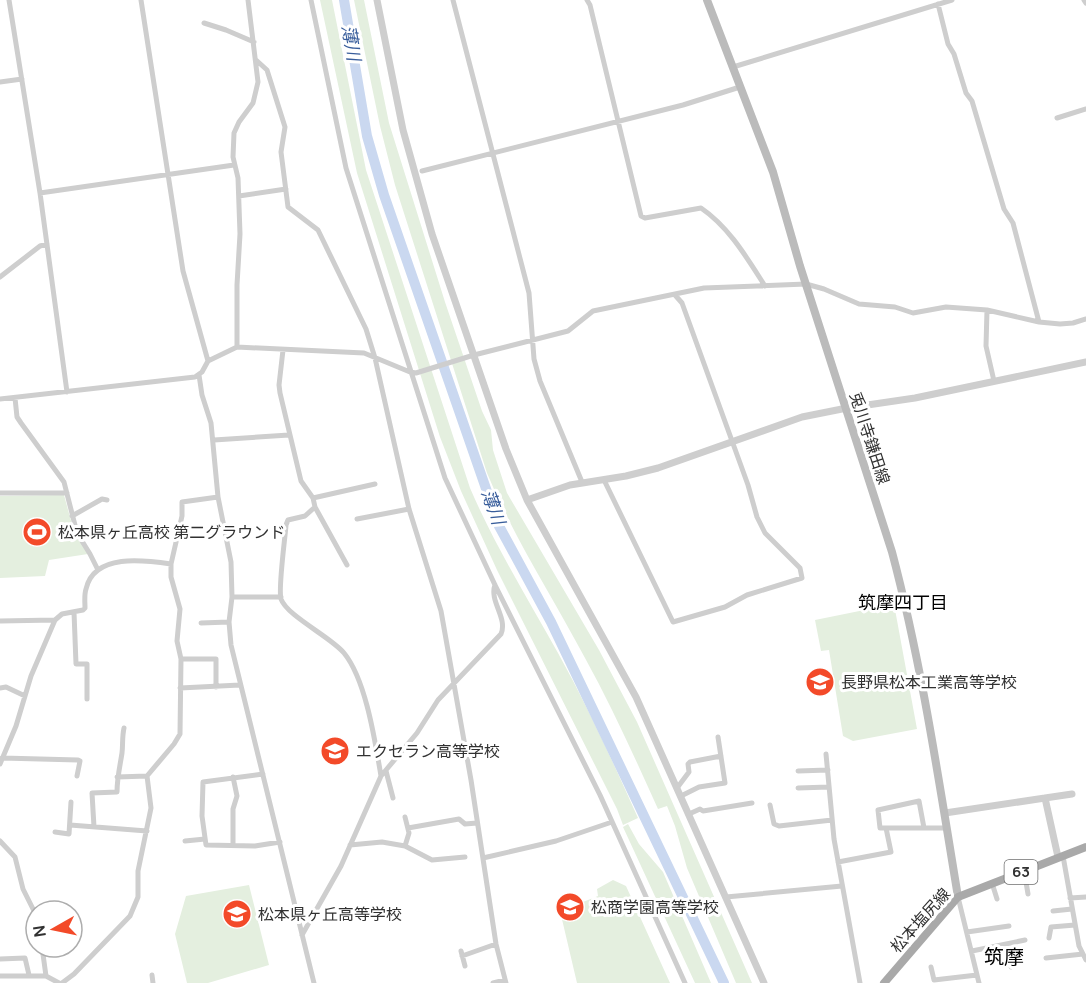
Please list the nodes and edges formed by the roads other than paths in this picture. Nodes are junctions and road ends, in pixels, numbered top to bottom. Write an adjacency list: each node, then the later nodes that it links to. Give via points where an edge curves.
1 (9, 0): 15 (street)
2 (141, 0): 25 (street)
3 (248, 0): 12 (street)
4 (311, 0): 45 (street, via 346,168)
5 (377, 0): 23 (street)
6 (453, 0): 21 (street)
7 (587, 0): 20 (street)
8 (707, 0): 14 (main road, 兎川寺鎌田線)
9 (952, 0): 10 (street)
10 (938, 4): 14 (street); 37 (street, via 948,44 972,100 1004,209 1012,223)
11 (204, 23): 12 (street)
12 (254, 42): 13 (street)
13 (256, 60): 22 (street, via 258,82 253,103 234,133); 27 (street, via 267,70 285,127 281,152)
14 (733, 67): 17 (main road, 兎川寺鎌田線)
15 (22, 79): 16 (street); 28 (street)
16 (0, 82)
17 (740, 87): 20 (street); 32 (main road, 兎川寺鎌田線, via 773,172)
18 (1086, 109): 19 (street)
19 (1057, 118)
20 (618, 121): 21 (street); 33 (street, via 641,216 701,208 716,218)
21 (492, 153): 24 (street); 38 (street, via 529,293)
22 (234, 165): 25 (street); 29 (street)
23 (413, 167): 24 (street); 26 (street)
24 (422, 171): 26 (street)
25 (169, 175): 28 (street); 43 (street, via 183,271)
26 (416, 177): 41 (street)
27 (286, 189): 29 (street); 42 (street, via 288,207 318,230 366,329)
28 (39, 193): 30 (street)
29 (238, 196): 39 (street)
30 (47, 244): 31 (street); 48 (street)
31 (0, 277)
32 (806, 284): 33 (street); 35 (street, via 859,304 913,313 946,307); 51 (main road, 兎川寺鎌田線)
33 (765, 286): 34 (street, via 704,288)
34 (675, 295): 38 (street, via 593,311 568,331); 54 (street, via 682,303)
35 (987, 310): 37 (street); 47 (street, via 986,346)
36 (1086, 319): 37 (street, via 1060,324)
37 (1039, 322)
38 (533, 341): 41 (street); 56 (street, via 540,381)
39 (237, 347): 40 (street); 43 (street)
40 (283, 350): 42 (street, via 357,352); 52 (street, via 279,385)
41 (471, 356): 45 (street); 63 (street)
42 (375, 358): 45 (street); 65 (street)
43 (208, 361): 46 (street)
44 (1086, 362): 47 (street)
45 (413, 372): 71 (street, via 452,496)
46 (199, 375): 48 (street); 53 (street)
47 (994, 381): 51 (street)
48 (67, 392): 49 (street)
49 (15, 398): 50 (street); 59 (street, via 17,417 59,472)
50 (0, 399)
51 (847, 408): 54 (street, via 802,417); 110 (main road, 兎川寺鎌田線, via 900,582)
52 (289, 435): 53 (street); 61 (street, via 301,481)
53 (214, 440): 60 (street)
54 (731, 441): 55 (street, via 657,468); 55 (street, via 765,533 800,568 802,578 725,607 673,622)
55 (604, 480): 56 (street)
56 (582, 482): 63 (street)
57 (375, 484): 61 (street)
58 (0, 493): 59 (street)
59 (67, 493): 66 (street)
60 (218, 497): 68 (street, via 182,502 180,531); 72 (street, via 231,562)
61 (313, 498): 64 (street)
62 (107, 500): 66 (street)
63 (527, 500): 101 (street, via 636,697)
64 (315, 507): 69 (street); 73 (street, via 305,516 288,520 286,525)
65 (409, 509): 67 (street); 80 (street, via 441,611)
66 (72, 516): 70 (street)
67 (357, 519)
68 (171, 564): 70 (street, via 142,560); 79 (street, via 180,609 177,641)
69 (347, 565)
70 (98, 570): 74 (street, via 86,588 85,608)
71 (495, 585): 80 (street, via 493,591 503,629); 115 (street)
72 (232, 597): 73 (street); 77 (street)
73 (281, 597): 95 (street, via 288,609 349,660 371,718)
74 (74, 612): 75 (street, via 62,614); 86 (street, via 76,664 87,664)
75 (56, 620): 76 (street); 85 (street)
76 (0, 621)
77 (229, 622): 78 (street); 81 (street)
78 (201, 623)
79 (181, 659): 82 (street, via 216,659); 84 (street)
80 (455, 681): 95 (street); 114 (street)
81 (240, 685): 82 (street); 94 (street)
82 (216, 687): 84 (street)
83 (0, 688): 85 (street)
84 (180, 688): 97 (street, via 180,734)
85 (25, 696): 91 (street)
86 (87, 699)
87 (124, 728): 98 (street)
88 (718, 737): 90 (street)
89 (826, 754): 92 (street)
90 (721, 756): 101 (street, via 690,762 689,772); 104 (street, via 725,783)
91 (1, 761): 96 (street, via 78,760)
92 (828, 770): 93 (street); 100 (street)
93 (798, 771)
94 (262, 774): 99 (street); 127 (street)
95 (384, 774): 105 (street); 128 (street)
96 (77, 776)
97 (147, 776): 98 (street); 122 (street, via 151,805)
98 (117, 777): 117 (street, via 116,793 92,793)
99 (232, 777): 124 (street, via 202,783); 129 (street, via 237,796)
100 (829, 787): 102 (street); 113 (street)
101 (677, 788): 104 (street)
102 (798, 788)
103 (1072, 794): 106 (street)
104 (681, 796): 111 (street)
105 (393, 798)
106 (1046, 798): 110 (street); 133 (street)
107 (71, 802): 116 (street)
108 (752, 803): 111 (street, via 700,809)
109 (770, 805): 113 (street, via 774,825)
110 (945, 813): 121 (main road, 兎川寺鎌田線)
111 (689, 814): 140 (street)
112 (405, 817): 118 (street)
113 (832, 820): 135 (street)
114 (477, 822): 118 (street, via 465,824 459,819); 134 (street)
115 (612, 822): 134 (street, via 556,841); 175 (street)
116 (70, 825): 117 (street); 123 (street, via 69,834)
117 (94, 827): 122 (street)
118 (408, 828): 130 (street)
119 (886, 828): 120 (street); 120 (street, via 880,828 878,810 919,801); 135 (street, via 891,852)
120 (924, 828): 121 (street)
121 (946, 828): 141 (main road, 兎川寺鎌田線)
122 (147, 831): 171 (street, via 138,871 138,897 130,916 74,974)
123 (55, 832)
124 (205, 839): 126 (street); 129 (street, via 206,845)
125 (0, 841): 145 (street, via 15,857)
126 (186, 842)
127 (280, 842): 129 (street); 151 (street)
128 (350, 844): 130 (street, via 382,842); 151 (street)
129 (233, 845)
130 (405, 846): 132 (street, via 432,860)
131 (1086, 847): 133 (main road, 松本塩尻線 / 63)
132 (465, 857)
133 (1061, 857): 136 (main road, 松本塩尻線 / 63); 144 (street)
134 (483, 858): 154 (street)
135 (838, 862): 138 (street)
136 (1024, 870): 137 (main road, 松本塩尻線 / 63); 139 (street)
137 (992, 883): 141 (main road, 松本塩尻線 / 63); 143 (street)
138 (842, 886): 140 (street); 177 (street)
139 (1028, 894)
140 (726, 897): 176 (street)
141 (957, 897): 150 (street); 178 (main road, 松本塩尻線 / 63)
142 (1086, 897): 144 (street)
143 (997, 898)
144 (1070, 898): 146 (street)
145 (28, 899)
146 (1072, 909): 147 (street); 149 (street)
147 (1053, 911)
148 (1005, 925): 150 (street)
149 (1076, 925): 152 (street, via 1051,927); 157 (street)
150 (967, 932): 156 (street)
151 (302, 935): 173 (street)
152 (1049, 938)
153 (1025, 940): 155 (street)
154 (496, 944): 163 (street, via 462,954); 170 (street)
155 (1008, 944): 156 (street); 162 (street)
156 (972, 951): 168 (street)
157 (1083, 954): 158 (street); 161 (street)
158 (1046, 958)
159 (0, 959): 165 (street, via 25,958)
160 (44, 959): 166 (street)
161 (1086, 960)
162 (1009, 964)
163 (465, 966)
164 (931, 967): 168 (street, via 934,980)
165 (29, 975): 166 (street); 169 (street)
166 (46, 975): 171 (street)
167 (152, 975): 172 (street)
168 (977, 975): 179 (street)
169 (0, 976)
170 (506, 982): 174 (street)
171 (60, 983)
172 (153, 983)
173 (314, 983)
174 (493, 983)
175 (685, 983)
176 (764, 983)
177 (860, 983)
178 (884, 983)
179 (979, 983)

